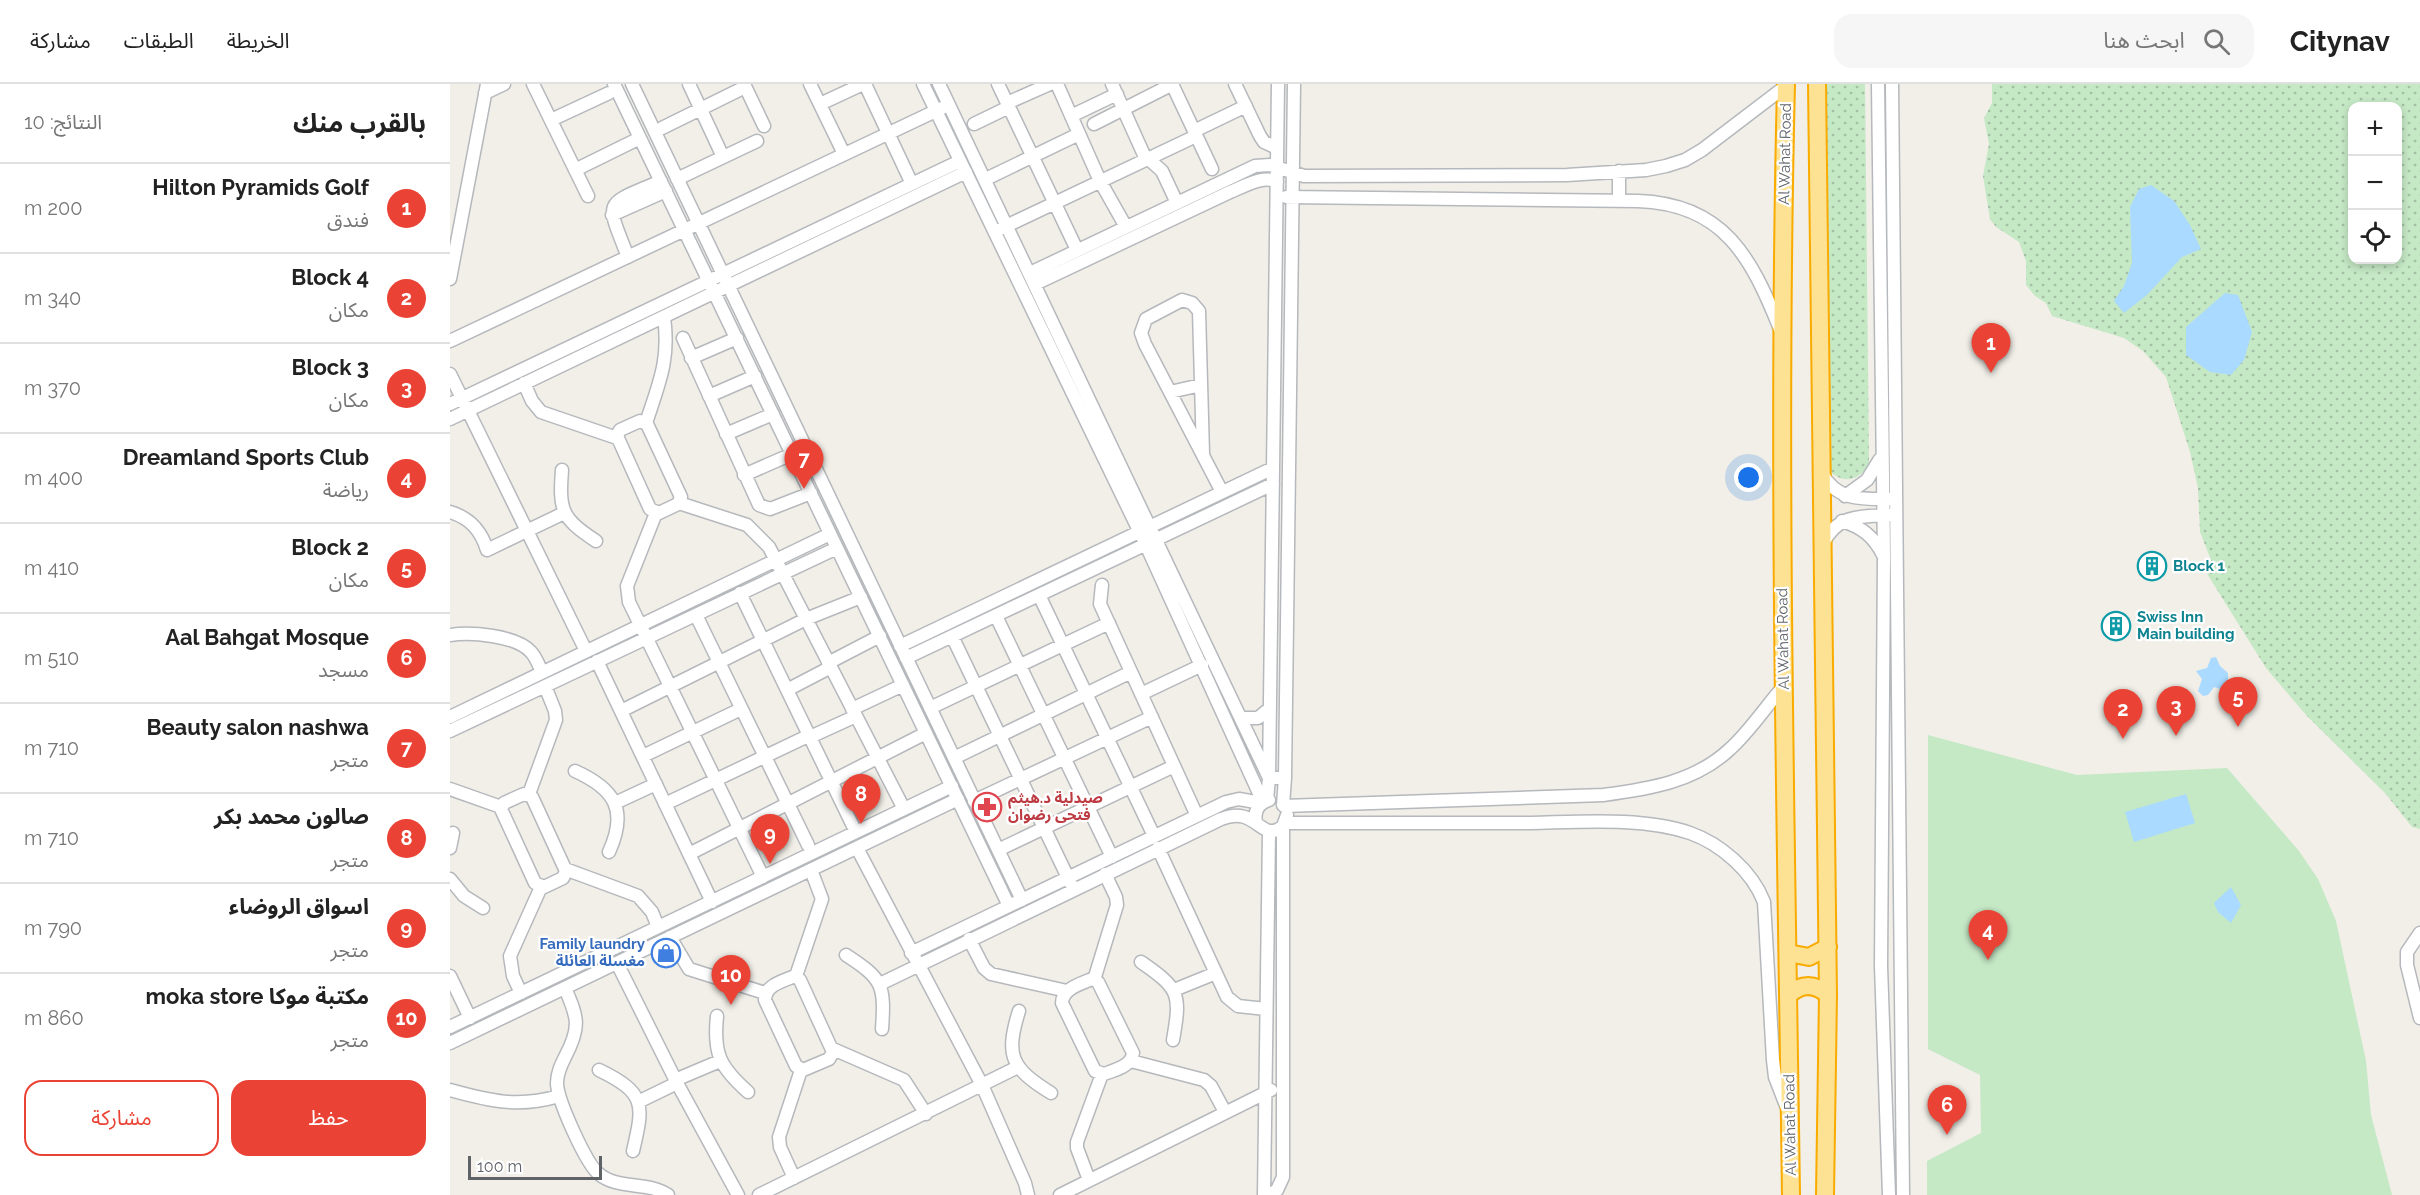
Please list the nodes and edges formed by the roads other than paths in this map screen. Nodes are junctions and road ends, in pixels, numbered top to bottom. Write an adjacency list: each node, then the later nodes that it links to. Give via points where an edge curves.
1 (504, 84): 21 (street)
2 (533, 84): 32 (street)
3 (632, 84): 57 (street)
4 (689, 84): 28 (street)
5 (810, 84): 24 (street)
6 (864, 84): 24 (street); 40 (street)
7 (923, 84): 30 (street)
8 (939, 84): 25 (street)
9 (998, 84): 26 (street)
10 (1050, 84): 26 (street)
11 (1057, 84): 31 (street)
12 (1172, 84): 29 (street); 39 (street)
13 (1235, 84): 27 (street)
14 (1278, 84): 44 (street)
15 (1294, 84): 54 (street)
16 (1817, 84): 110 (highway, Al Wahat Road)
17 (1878, 84): 37 (street)
18 (1892, 84): 38 (street)
19 (745, 85): 28 (street); 35 (street)
20 (1786, 85): 53 (street, via 1685,160 1656,168); 82 (highway, Al Wahat Road)
21 (486, 89): 77 (street)
22 (611, 89): 32 (street); 42 (street)
23 (1115, 89): 29 (street); 31 (street)
24 (820, 105): 45 (street)
25 (949, 105): 30 (street); 71 (street)
26 (1008, 105): 33 (street); 47 (street)
27 (1246, 106): 39 (street); 44 (street, via 1264,142)
28 (701, 109): 36 (street); 46 (street)
29 (1124, 109): 34 (street); 48 (street)
30 (936, 111): 40 (street); 49 (street)
31 (1071, 116): 41 (street)
32 (551, 120): 51 (street)
33 (974, 124)
34 (1094, 124)
35 (764, 126)
36 (662, 129)
37 (1879, 130): 38 (street); 108 (street)
38 (1893, 130): 118 (street)
39 (1195, 133): 48 (street); 52 (street)
40 (888, 134): 45 (street); 60 (street)
41 (1080, 134): 47 (street); 58 (street)
42 (640, 138): 51 (street); 61 (street)
43 (757, 141): 46 (street)
44 (1277, 148): 50 (street)
45 (844, 154): 70 (street)
46 (723, 157): 57 (street)
47 (1033, 157): 56 (street); 68 (street)
48 (1148, 158): 58 (street); 69 (street, via 1162,171)
49 (963, 167): 60 (street); 74 (street); 79 (street)
50 (1277, 168): 54 (street); 59 (street, via 1259,165); 62 (street)
51 (575, 170): 64 (street)
52 (1212, 170)
53 (1619, 171): 55 (street, via 1568,175); 67 (street)
54 (1293, 174): 55 (street); 65 (street)
55 (1319, 176): 66 (street, via 1315,188)
56 (990, 177)
57 (677, 179): 70 (street)
58 (1100, 181): 68 (street); 72 (street)
59 (1218, 182): 63 (street); 69 (street)
60 (912, 184): 79 (street)
61 (663, 186): 73 (street); 76 (street, via 618,199 613,206 612,215)
62 (1277, 187): 63 (street, via 1273,179 1260,180); 65 (street, via 1283,196); 88 (street)
63 (1224, 195): 78 (street)
64 (588, 196)
65 (1292, 199): 66 (street); 89 (street)
66 (1319, 199): 67 (street)
67 (1619, 201): 82 (street, via 1674,206 1696,214 1726,233 1753,270)
68 (1054, 203): 71 (street); 75 (street)
69 (1177, 203): 72 (street)
70 (698, 223): 73 (street); 79 (street)
71 (1006, 225): 74 (street); 78 (street)
72 (1126, 227): 75 (street)
73 (684, 230): 76 (street); 80 (street)
74 (994, 231): 95 (street)
75 (1077, 250): 78 (street)
76 (628, 257): 85 (street)
77 (450, 279)
78 (1032, 279): 95 (street)
79 (725, 280): 80 (street); 102 (street)
80 (712, 287): 81 (street); 83 (street); 86 (street)
81 (664, 317): 86 (street); 101 (street, via 665,365)
82 (1781, 333): 178 (highway, Al Wahat Road)
83 (736, 338): 87 (street); 91 (street)
84 (682, 339): 87 (street)
85 (450, 341)
86 (577, 351): 92 (street); 98 (street)
87 (691, 358): 96 (street)
88 (1275, 358): 89 (street); 109 (street)
89 (1290, 358): 144 (street)
90 (450, 374): 98 (street)
91 (755, 376): 96 (street); 99 (street)
92 (524, 383): 98 (street); 105 (street, via 541,412)
93 (1200, 385): 94 (street); 94 (street, via 1199,311 1192,303 1177,302 1146,319 1141,333); 107 (street)
94 (1170, 392): 107 (street)
95 (1081, 395): 126 (street)
96 (709, 396): 103 (street)
97 (450, 404): 98 (street)
98 (465, 404): 100 (street); 127 (street)
99 (773, 414): 103 (street); 104 (street)
100 (450, 418)
101 (646, 423): 105 (street, via 640,421 620,430); 119 (street, via 680,496)
102 (796, 427): 104 (street); 136 (street)
103 (726, 434): 112 (street)
104 (783, 434): 106 (street)
105 (617, 438): 122 (street, via 650,509)
106 (792, 454): 112 (street); 115 (street)
107 (1203, 454): 114 (street)
108 (1881, 458): 116 (street, via 1867,480); 117 (street)
109 (1273, 468): 113 (street); 114 (street)
110 (1820, 469): 116 (street, via 1833,488); 131 (highway, Al Wahat Road)
111 (561, 470): 121 (street, via 560,500)
112 (744, 475): 115 (street, via 756,501 766,508)
113 (1273, 484): 130 (street); 143 (street)
114 (1222, 492): 126 (street)
115 (811, 493): 128 (street)
116 (1845, 496): 117 (street)
117 (1882, 499): 118 (street); 124 (street)
118 (1897, 499): 123 (street)
119 (679, 503): 122 (street); 134 (street, via 747,525)
120 (450, 512): 127 (street, via 474,525 487,550)
121 (564, 513): 127 (street); 129 (street, via 572,524)
122 (656, 513): 151 (street, via 627,586 629,602)
123 (1897, 514): 124 (street); 154 (street)
124 (1883, 515): 125 (street, via 1855,516); 133 (street)
125 (1842, 521): 131 (street, via 1833,527); 133 (street, via 1863,530)
126 (1145, 529): 130 (street); 139 (street)
127 (527, 531): 163 (street)
128 (830, 534): 132 (street); 134 (street)
129 (596, 541)
130 (1151, 542): 142 (street); 152 (street); 153 (street)
131 (1822, 545): 261 (highway, Al Wahat Road)
132 (837, 548): 135 (street); 137 (street)
133 (1884, 556): 156 (street)
134 (776, 560): 135 (street); 145 (street)
135 (783, 574): 140 (street); 148 (street)
136 (867, 576): 137 (street); 162 (street)
137 (854, 583): 141 (street)
138 (1102, 585): 149 (street, via 1100,604)
139 (1024, 587): 142 (street); 162 (street)
140 (740, 594): 146 (street); 160 (street)
141 (861, 597): 148 (street); 157 (street)
142 (1035, 597): 147 (street); 161 (street)
143 (1271, 607): 144 (street); 183 (street)
144 (1287, 608): 206 (street)
145 (673, 610): 150 (street); 151 (street)
146 (696, 615): 150 (street); 168 (street)
147 (996, 616): 158 (street); 170 (street)
148 (806, 619): 160 (street); 169 (street)
149 (1109, 622): 161 (street); 173 (street)
150 (679, 623): 159 (street)
151 (641, 625): 159 (street); 163 (street)
152 (1198, 627): 153 (street); 190 (street)
153 (1187, 634): 171 (street)
154 (1898, 634): 156 (street); 165 (street)
155 (450, 635): 172 (street, via 509,639 532,652)
156 (1883, 635): 166 (street)
157 (880, 636): 169 (street); 174 (street)
158 (952, 636): 164 (street); 177 (street)
159 (647, 638): 167 (street); 176 (street)
160 (763, 640): 168 (street); 179 (street)
161 (1063, 645): 170 (street); 180 (street)
162 (900, 646): 164 (street)
163 (586, 651): 172 (street)
164 (906, 658): 182 (street)
165 (1899, 658): 166 (street); 262 (street)
166 (1882, 659): 264 (street)
167 (597, 661): 175 (street); 185 (street)
168 (719, 662): 176 (street); 184 (street)
169 (830, 665): 179 (street); 186 (street)
170 (1020, 665): 177 (street); 187 (street)
171 (1202, 665): 181 (street); 204 (street)
172 (542, 672): 188 (street)
173 (1131, 672): 180 (street); 181 (street)
174 (903, 685): 186 (street); 193 (street)
175 (545, 686): 191 (street); 214 (street, via 556,720)
176 (671, 686): 185 (street); 192 (street)
177 (976, 686): 182 (street); 194 (street)
178 (1784, 686): 223 (street, via 1732,748 1712,764 1674,782 1637,791); 263 (highway, Al Wahat Road)
179 (787, 690): 195 (street)
180 (1086, 693): 187 (street); 196 (street)
181 (1141, 694): 189 (street)
182 (930, 708): 200 (street)
183 (1270, 708): 190 (street, via 1258,718); 205 (street)
184 (741, 709): 192 (street); 198 (street)
185 (621, 711): 197 (street)
186 (854, 712): 195 (street); 199 (street)
187 (1044, 714): 194 (street); 201 (street)
188 (450, 717)
189 (1152, 717): 196 (street); 202 (street)
190 (1242, 718): 205 (street)
191 (450, 731)
192 (693, 732): 197 (street); 208 (street)
193 (926, 733): 199 (street); 211 (street)
194 (1000, 735): 200 (street); 207 (street)
195 (810, 736): 198 (street); 209 (street)
196 (1107, 738): 201 (street); 212 (street)
197 (643, 756): 210 (street)
198 (765, 757): 208 (street); 222 (street)
199 (878, 758): 209 (street); 226 (street)
200 (954, 758): 217 (street)
201 (1065, 758): 207 (street); 225 (street)
202 (1174, 766): 212 (street); 228 (street)
203 (575, 771): 220 (street, via 599,783)
204 (1251, 777): 216 (street, via 1251,788); 219 (street)
205 (1269, 778): 206 (street); 219 (street)
206 (1285, 778): 223 (street)
207 (1021, 779): 217 (street); 233 (street)
208 (716, 780): 221 (street); 232 (street)
209 (832, 781): 222 (street); 231 (street)
210 (656, 784): 220 (street); 221 (street)
211 (952, 786): 215 (street); 226 (street)
212 (1130, 787): 225 (street); 236 (street)
213 (450, 789): 224 (street)
214 (529, 794): 224 (street); 245 (street)
215 (958, 799): 239 (street); 255 (street)
216 (1239, 799): 218 (street); 219 (street)
217 (974, 801): 240 (street)
218 (1226, 802): 227 (street); 228 (street)
219 (1264, 802): 223 (street, via 1275,801); 229 (street, via 1257,808)
220 (615, 803): 241 (street, via 618,827)
221 (665, 804): 242 (street)
222 (788, 804): 232 (street); 237 (street)
223 (1283, 806): 230 (street, via 1287,814)
224 (501, 807): 252 (street, via 535,883)
225 (1088, 807): 233 (street); 243 (street)
226 (904, 809): 244 (street)
227 (1230, 815): 229 (street); 236 (street)
228 (1197, 816): 236 (street)
229 (1256, 822): 234 (street)
230 (1284, 825): 234 (street); 301 (street); 311 (street, via 1605,822 1671,828 1710,843 1743,868 1764,902 1775,1077)
231 (854, 826)
232 (739, 828): 242 (street); 248 (street)
233 (1044, 828): 240 (street); 251 (street)
234 (1269, 832): 284 (street)
235 (453, 833): 238 (street)
236 (1156, 842): 243 (street); 247 (street); 271 (street)
237 (808, 845)
238 (450, 848)
239 (857, 848): 246 (street); 266 (street)
240 (998, 850): 253 (street)
241 (609, 852)
242 (689, 854): 254 (street)
243 (1112, 856): 251 (street)
244 (788, 865): 248 (street); 249 (street)
245 (566, 869): 252 (street, via 563,878); 257 (street, via 638,896 652,912)
246 (811, 870): 249 (street); 273 (street, via 822,899)
247 (1104, 874): 251 (street); 274 (street, via 1118,905)
248 (763, 877): 254 (street)
249 (794, 878): 259 (street)
250 (450, 879): 256 (street, via 464,896)
251 (1070, 884): 253 (street); 260 (street)
252 (541, 887): 278 (street, via 510,956 513,975)
253 (1022, 900): 255 (street)
254 (712, 902): 257 (street)
255 (1009, 906): 266 (street)
256 (483, 908)
257 (658, 927): 278 (street)
258 (2420, 933): 288 (street, via 2406,952)
259 (670, 937): 268 (street); 280 (street, via 689,969)
260 (969, 939): 266 (street); 279 (street, via 991,974)
261 (1828, 947): 263 (highway, via 1809,957); 282 (highway, Al Wahat Road)
262 (1901, 951): 264 (street); 270 (street)
263 (1788, 952): 281 (highway, Al Wahat Road)
264 (1881, 952): 269 (street)
265 (846, 954): 275 (street, via 872,972)
266 (914, 958): 275 (street); 302 (street)
267 (1141, 962): 277 (street, via 1166,979)
268 (617, 963): 276 (street); 300 (street)
269 (1881, 966): 270 (street); 324 (street)
270 (1901, 966): 325 (street)
271 (1216, 973): 277 (street); 284 (street, via 1232,1002 1243,1008)
272 (450, 976): 287 (street)
273 (796, 976): 280 (street); 293 (street)
274 (1094, 980): 279 (street); 295 (street, via 1133,1053)
275 (880, 984): 290 (street, via 884,998)
276 (565, 988): 283 (street); 307 (street, via 578,1027 560,1068)
277 (1174, 990): 291 (street, via 1178,1014)
278 (526, 991): 283 (street); 287 (street)
279 (1067, 991): 299 (street, via 1062,1003 1095,1071)
280 (765, 993): 298 (street)
281 (1789, 995): 282 (highway, via 1808,985); 311 (highway, Al Wahat Road)
282 (1828, 995): 323 (highway, Al Wahat Road)
283 (538, 1001): 292 (street)
284 (1266, 1009): 305 (street)
285 (1019, 1011): 296 (street, via 1011,1038)
286 (717, 1016): 294 (street, via 716,1047)
287 (470, 1018): 289 (street)
288 (2420, 1018)
289 (450, 1027)
290 (882, 1029)
291 (1173, 1040)
292 (450, 1043)
293 (833, 1050): 298 (street, via 829,1059); 310 (street, via 904,1080)
294 (720, 1061): 300 (street); 304 (street)
295 (1131, 1061): 299 (street); 309 (street, via 1204,1080)
296 (1018, 1067): 302 (street); 306 (street, via 1026,1078)
297 (599, 1070): 308 (street, via 624,1083)
298 (801, 1070): 313 (street, via 779,1137)
299 (1102, 1074): 314 (street, via 1077,1142)
300 (676, 1082): 308 (street); 316 (street)
301 (1283, 1084): 305 (street); 321 (street, via 1283,1177 1277,1190)
302 (982, 1085): 310 (street); 318 (street)
303 (450, 1090): 307 (street, via 514,1104)
304 (748, 1092)
305 (1265, 1092): 309 (street); 320 (street)
306 (1051, 1093)
307 (559, 1096): 315 (street, via 591,1167 613,1182 662,1190)
308 (638, 1102): 312 (street, via 640,1126)
309 (1225, 1112): 314 (street)
310 (926, 1114): 313 (street)
311 (1790, 1116): 322 (highway, Al Wahat Road)
312 (633, 1151)
313 (794, 1178): 317 (street)
314 (1089, 1180): 319 (street)
315 (668, 1195)
316 (738, 1195)
317 (759, 1195)
318 (1028, 1195)
319 (1060, 1195)
320 (1264, 1195)
321 (1269, 1195)
322 (1791, 1195)
323 (1826, 1195)
324 (1889, 1195)
325 (1903, 1195)

